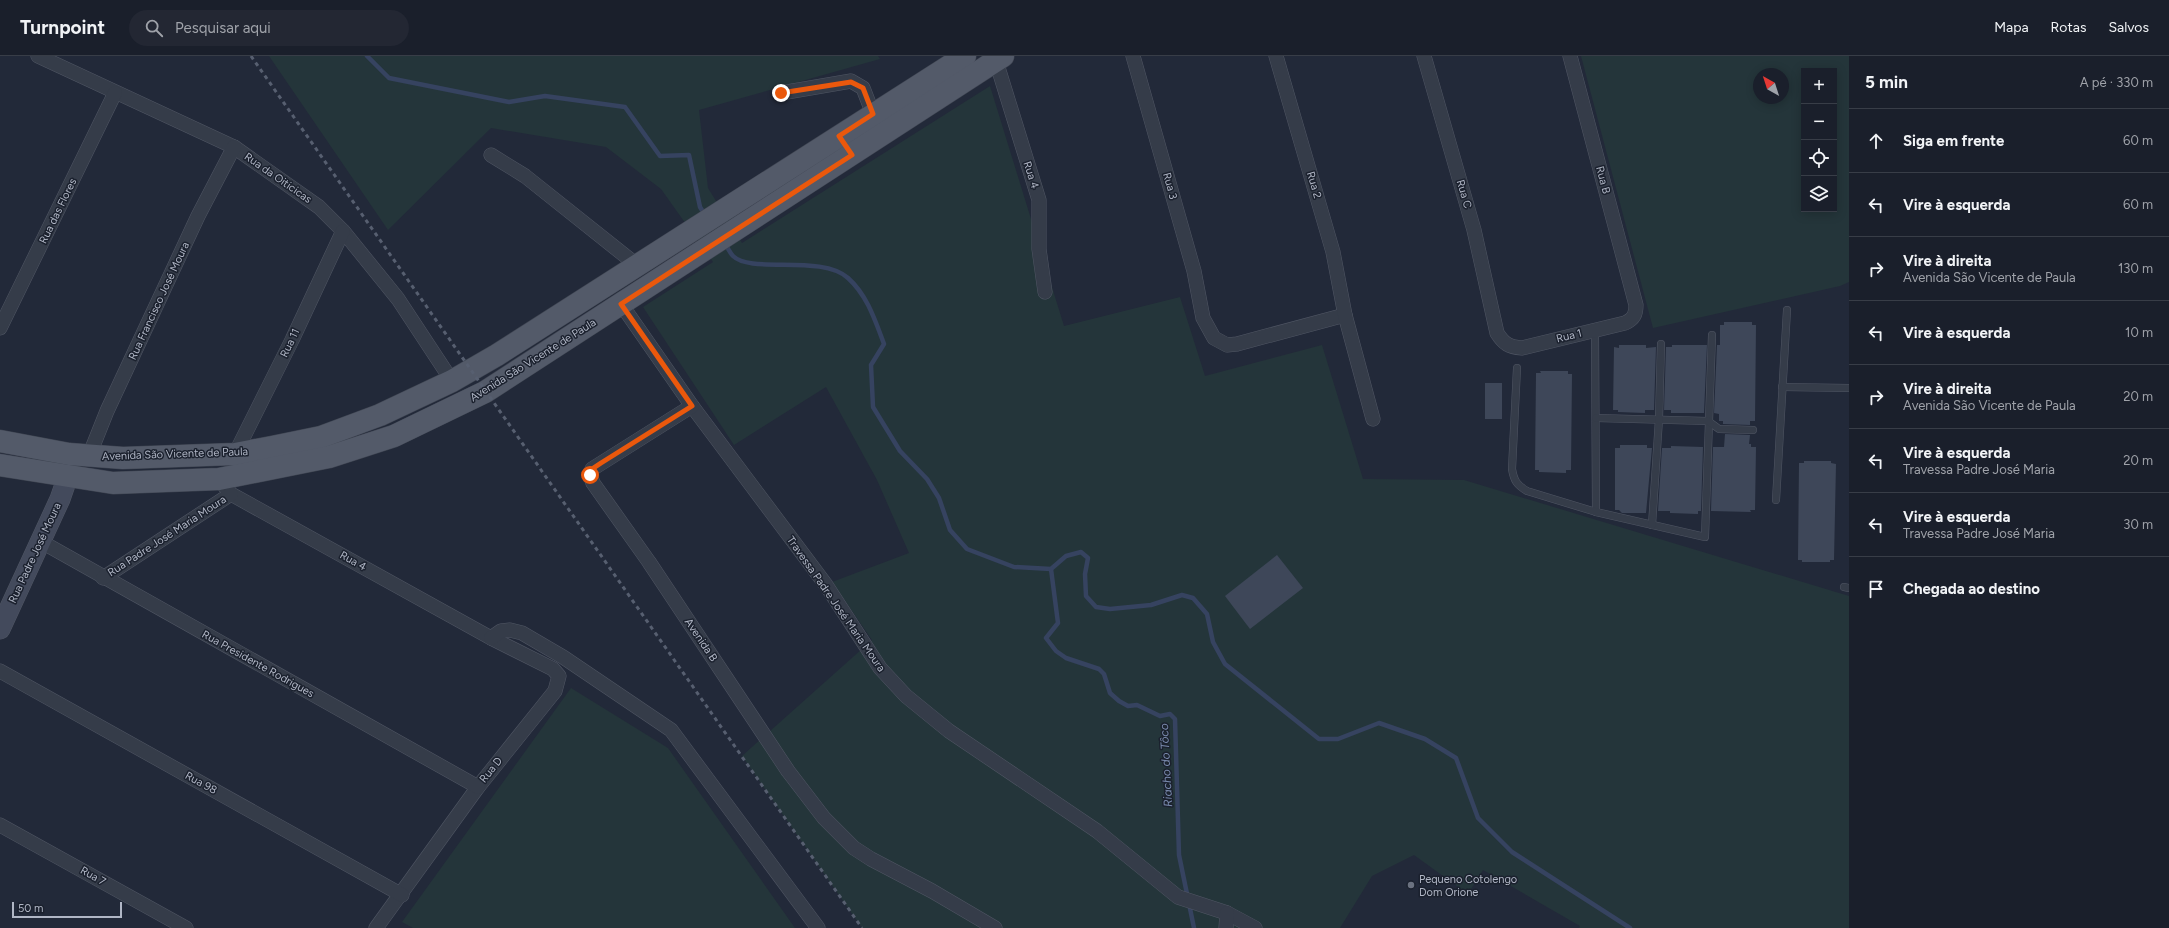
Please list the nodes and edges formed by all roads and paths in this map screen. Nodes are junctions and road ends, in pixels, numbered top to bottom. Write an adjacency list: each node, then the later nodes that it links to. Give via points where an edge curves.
1 (38, 56): 8 (street, Rua da Oiticicas)
2 (964, 56): 10 (main road, Avenida São Vicente de Paula)
3 (1133, 56): 21 (street, Rua 3, via 1194,271 1203,318 1214,338 1227,345 1238,344)
4 (1276, 56): 21 (street, Rua 2, via 1333,252)
5 (1424, 56): 24 (street, Rua C, via 1474,230)
6 (1570, 56): 19 (street, Rua B)
7 (999, 59): 14 (main road, Avenida São Vicente de Paula); 17 (street, Rua 4, via 1039,200 1037,229)
8 (115, 93): 12 (street, Rua da Oiticicas); 22 (street, Rua das Flores)
9 (781, 93): 10 (street, via 851,82 863,88)
10 (873, 114): 11 (main road, Avenida São Vicente de Paula)
11 (839, 136): 14 (main road); 16 (main road, Avenida São Vicente de Paula)
12 (234, 147): 15 (street, Rua da Oiticicas, via 319,207); 39 (street, Rua Francisco José Moura, via 198,216 107,411)
13 (491, 155): 16 (street, via 526,176)
14 (852, 155): 18 (main road, Avenida São Vicente de Paula)
15 (343, 231): 28 (street, Rua da Oiticicas, via 398,299); 38 (street, Rua 11)
16 (638, 266): 28 (main road, Avenida São Vicente de Paula)
17 (1046, 292)
18 (621, 304): 31 (street, Travessa Padre José Maria Moura); 42 (main road, Avenida São Vicente de Paula, via 485,392 394,436)
19 (1636, 305): 23 (street, Rua 1, via 1636,314 1632,320)
20 (1787, 310): 29 (lane)
21 (1345, 315): 33 (street, Rua 2)
22 (0, 328)
23 (1595, 330): 24 (street, Rua 1, via 1522,348 1511,348 1503,343); 32 (lane)
24 (1497, 333)
25 (1712, 335): 35 (lane)
26 (1661, 344): 34 (lane)
27 (1517, 368): 44 (lane, via 1512,469 1514,479 1518,486 1527,491)
28 (452, 382): 38 (main road, Avenida São Vicente de Paula, via 380,415 321,437)
29 (1782, 387): 30 (lane); 43 (lane)
30 (1849, 388)
31 (692, 406): 54 (street, Travessa Padre José Maria Moura, via 826,585 880,668 906,696 949,731 1097,831 1178,897); 58 (street, Avenida B, via 592,469 590,475 593,483 788,771 824,818 854,848 871,859)
32 (1596, 418): 34 (lane); 44 (lane)
33 (1373, 419)
34 (1659, 419): 35 (lane); 45 (lane)
35 (1708, 421): 36 (lane, via 1719,429); 45 (lane, via 1705,537)
36 (1753, 430)
37 (0, 441): 39 (main road, Avenida São Vicente de Paula)
38 (235, 454): 39 (main road, Avenida São Vicente de Paula, via 123,458)
39 (89, 456)
40 (0, 465): 41 (main road, Avenida São Vicente de Paula)
41 (68, 476): 42 (main road, Avenida São Vicente de Paula, via 113,483); 46 (street, Rua Padre José Moura)
42 (225, 486): 47 (street, Rua Padre José Maria Moura); 49 (street, Rua 4)
43 (1776, 500)
44 (1596, 512): 45 (lane)
45 (1652, 525)
46 (40, 541): 47 (street, Rua Presidente Rodrigues); 48 (street, Rua Padre José Moura)
47 (103, 578): 51 (street, Rua Presidente Rodrigues)
48 (0, 629)
49 (491, 638): 51 (street, Rua D, via 553,670 559,676 555,691); 57 (street, via 501,631 522,633 563,657 671,730)
50 (0, 671): 53 (street, Rua 98)
51 (478, 787): 53 (street, Rua D)
52 (0, 825): 55 (street, Rua 7)
53 (402, 895): 56 (street, Rua D)
54 (1227, 913): 59 (street); 60 (street, Travessa Padre José Maria Moura)
55 (186, 928)
56 (376, 928)
57 (818, 928)
58 (995, 928)
59 (1226, 928)
60 (1255, 928)

